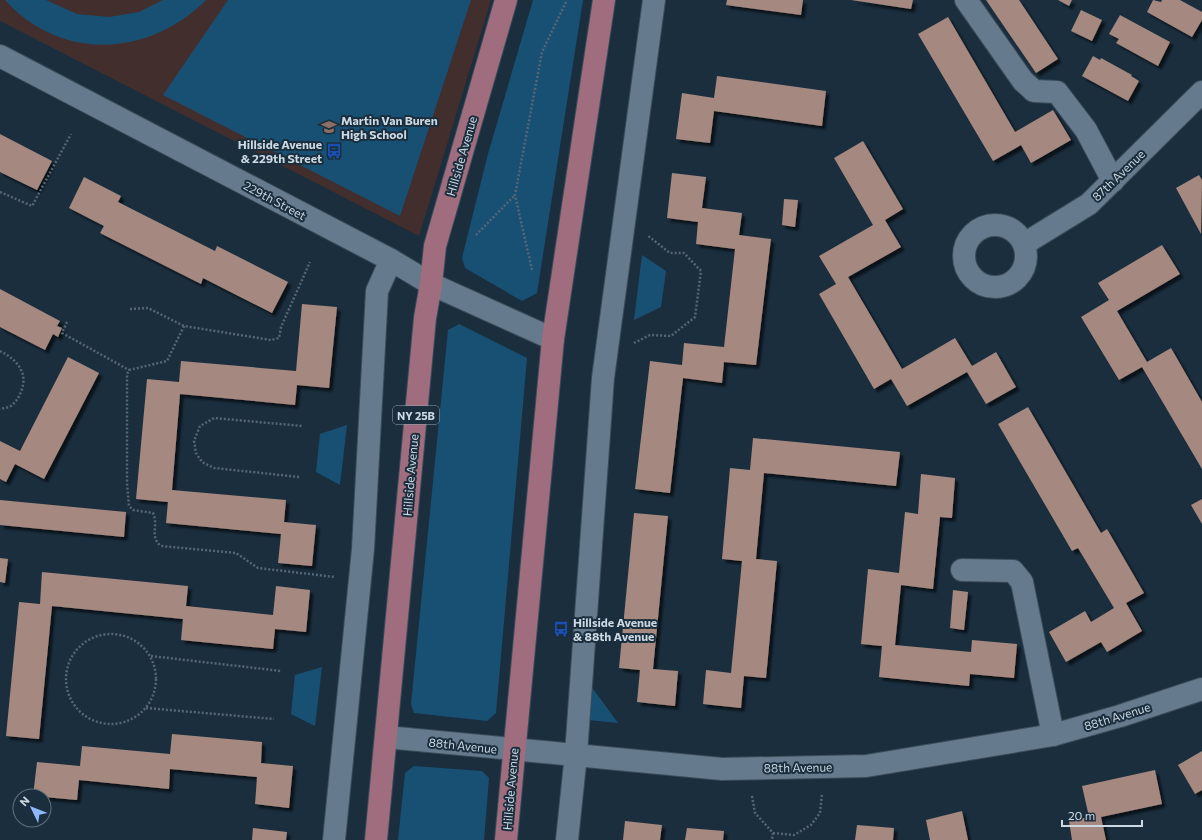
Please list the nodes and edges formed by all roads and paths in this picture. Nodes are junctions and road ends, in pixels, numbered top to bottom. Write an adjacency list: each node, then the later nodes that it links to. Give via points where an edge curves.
1 (506, 0): 18 (main road, Hillside Avenue / NY 25B, via 435,246)
2 (567, 0): 11 (path, via 542,52)
3 (604, 0): 22 (main road, Hillside Avenue)
4 (654, 0): 39 (street, via 603,378)
5 (966, 0): 9 (street, via 1023,81 1034,91 1057,92 1086,130)
6 (0, 56): 15 (street, 229th Street)
7 (1202, 92): 9 (street, 87th Avenue)
8 (71, 134): 10 (path, via 32,206)
9 (1113, 181): 14 (street, 87th Avenue, via 1089,204)
10 (0, 192)
11 (515, 195): 13 (path); 17 (path)
12 (644, 232): 23 (path, via 670,253 684,253 701,271 695,317 670,336 650,335)
13 (476, 235)
14 (1024, 244)
15 (391, 260): 18 (street, 229th Street); 43 (street, via 377,291 363,549)
16 (310, 262): 21 (path, via 281,327 279,338 271,340)
17 (532, 270)
18 (431, 284): 22 (street, 229th Street); 37 (main road, Hillside Avenue / NY 25B, via 425,318)
19 (130, 309): 21 (path, via 148,308)
20 (67, 322): 25 (path, via 62,333)
21 (184, 326): 25 (path, via 167,361)
22 (553, 339): 38 (main road, Hillside Avenue)
23 (630, 344)
24 (0, 351): 26 (path, via 10,356 22,371 23,383 20,395 12,406)
25 (129, 370): 30 (path, via 126,483 129,506 133,510 153,514 156,543 161,546 236,553 258,568)
26 (0, 409)
27 (302, 426): 28 (path, via 214,418 200,426 194,441 196,453 202,462 214,468)
28 (299, 477)
29 (962, 570): 36 (street, via 1013,571 1022,582)
30 (337, 577)
31 (150, 656): 32 (path); 34 (path, via 156,674 156,688); 34 (path, via 137,641 125,635 100,635 78,648 66,671 70,697 77,709 88,718 116,724 130,720)
32 (281, 671)
33 (1202, 689): 36 (street, 88th Avenue)
34 (146, 708): 35 (path)
35 (274, 719)
36 (1053, 735): 39 (street, 88th Avenue, via 866,766 722,769)
37 (386, 737): 38 (street, 88th Avenue); 44 (main road, Hillside Avenue / NY 25B)
38 (514, 750): 39 (street, 88th Avenue); 45 (main road, Hillside Avenue)
39 (576, 754): 46 (street)
40 (822, 794): 42 (path, via 820,813 810,825 794,835)
41 (752, 796): 42 (path, via 755,813)
42 (773, 833): 47 (path)
43 (334, 840)
44 (376, 840)
45 (506, 840)
46 (567, 840)
47 (772, 840)

